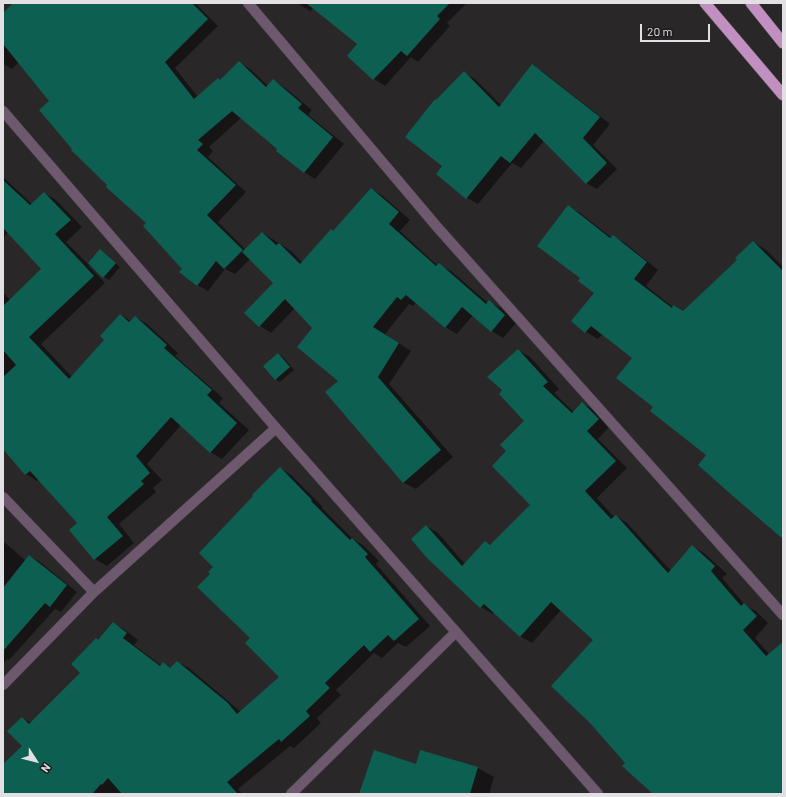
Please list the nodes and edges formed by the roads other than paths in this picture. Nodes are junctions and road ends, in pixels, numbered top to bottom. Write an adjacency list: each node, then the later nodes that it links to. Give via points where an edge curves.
1 (248, 3): 10 (street, via 438,228)
2 (705, 3): 5 (highway)
3 (751, 3): 4 (highway)
4 (783, 43)
5 (783, 95)
6 (3, 111): 7 (street)
7 (276, 428): 9 (street); 11 (street)
8 (3, 497): 9 (street)
9 (94, 592): 12 (street)
10 (783, 615)
11 (456, 632): 13 (street); 14 (street)
12 (3, 685)
13 (291, 794)
14 (598, 794)

